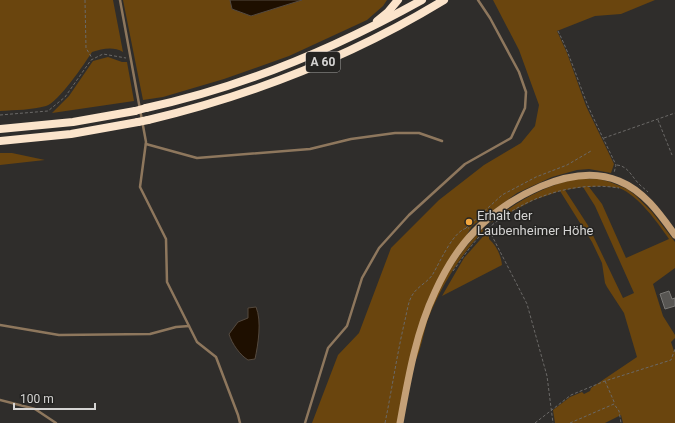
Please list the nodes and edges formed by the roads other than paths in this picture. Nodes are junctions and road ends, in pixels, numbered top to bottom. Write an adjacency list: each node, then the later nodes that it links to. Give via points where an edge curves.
1 (120, 0): 10 (lane)
2 (398, 0): 6 (highway, A 60)
3 (422, 0): 6 (highway, A 60)
4 (444, 0): 8 (highway, A 60, bridge, via 374,39 297,74 231,98 138,122 71,134)
5 (478, 0): 17 (lane, via 520,72 526,92 525,108 511,138 465,164 409,215 379,248 362,278 346,326 328,348)
6 (366, 30): 7 (highway, A 60, bridge, via 265,74 191,97 73,122)
7 (0, 129)
8 (0, 141)
9 (442, 141): 10 (lane, via 419,133 395,133 351,139 310,149 197,158)
10 (146, 144): 13 (lane, via 140,187 166,239 167,282)
11 (675, 235): 18 (street, via 652,206 630,186 600,176 578,175 563,179 537,189 494,214 475,230 466,242 444,274 428,308 417,341)
12 (0, 325): 13 (lane, via 59,335 150,334)
13 (189, 326): 16 (lane, via 197,342 216,357)
14 (0, 400): 15 (lane, via 35,409)
15 (56, 423)
16 (240, 423)
17 (305, 423)
18 (400, 423)

